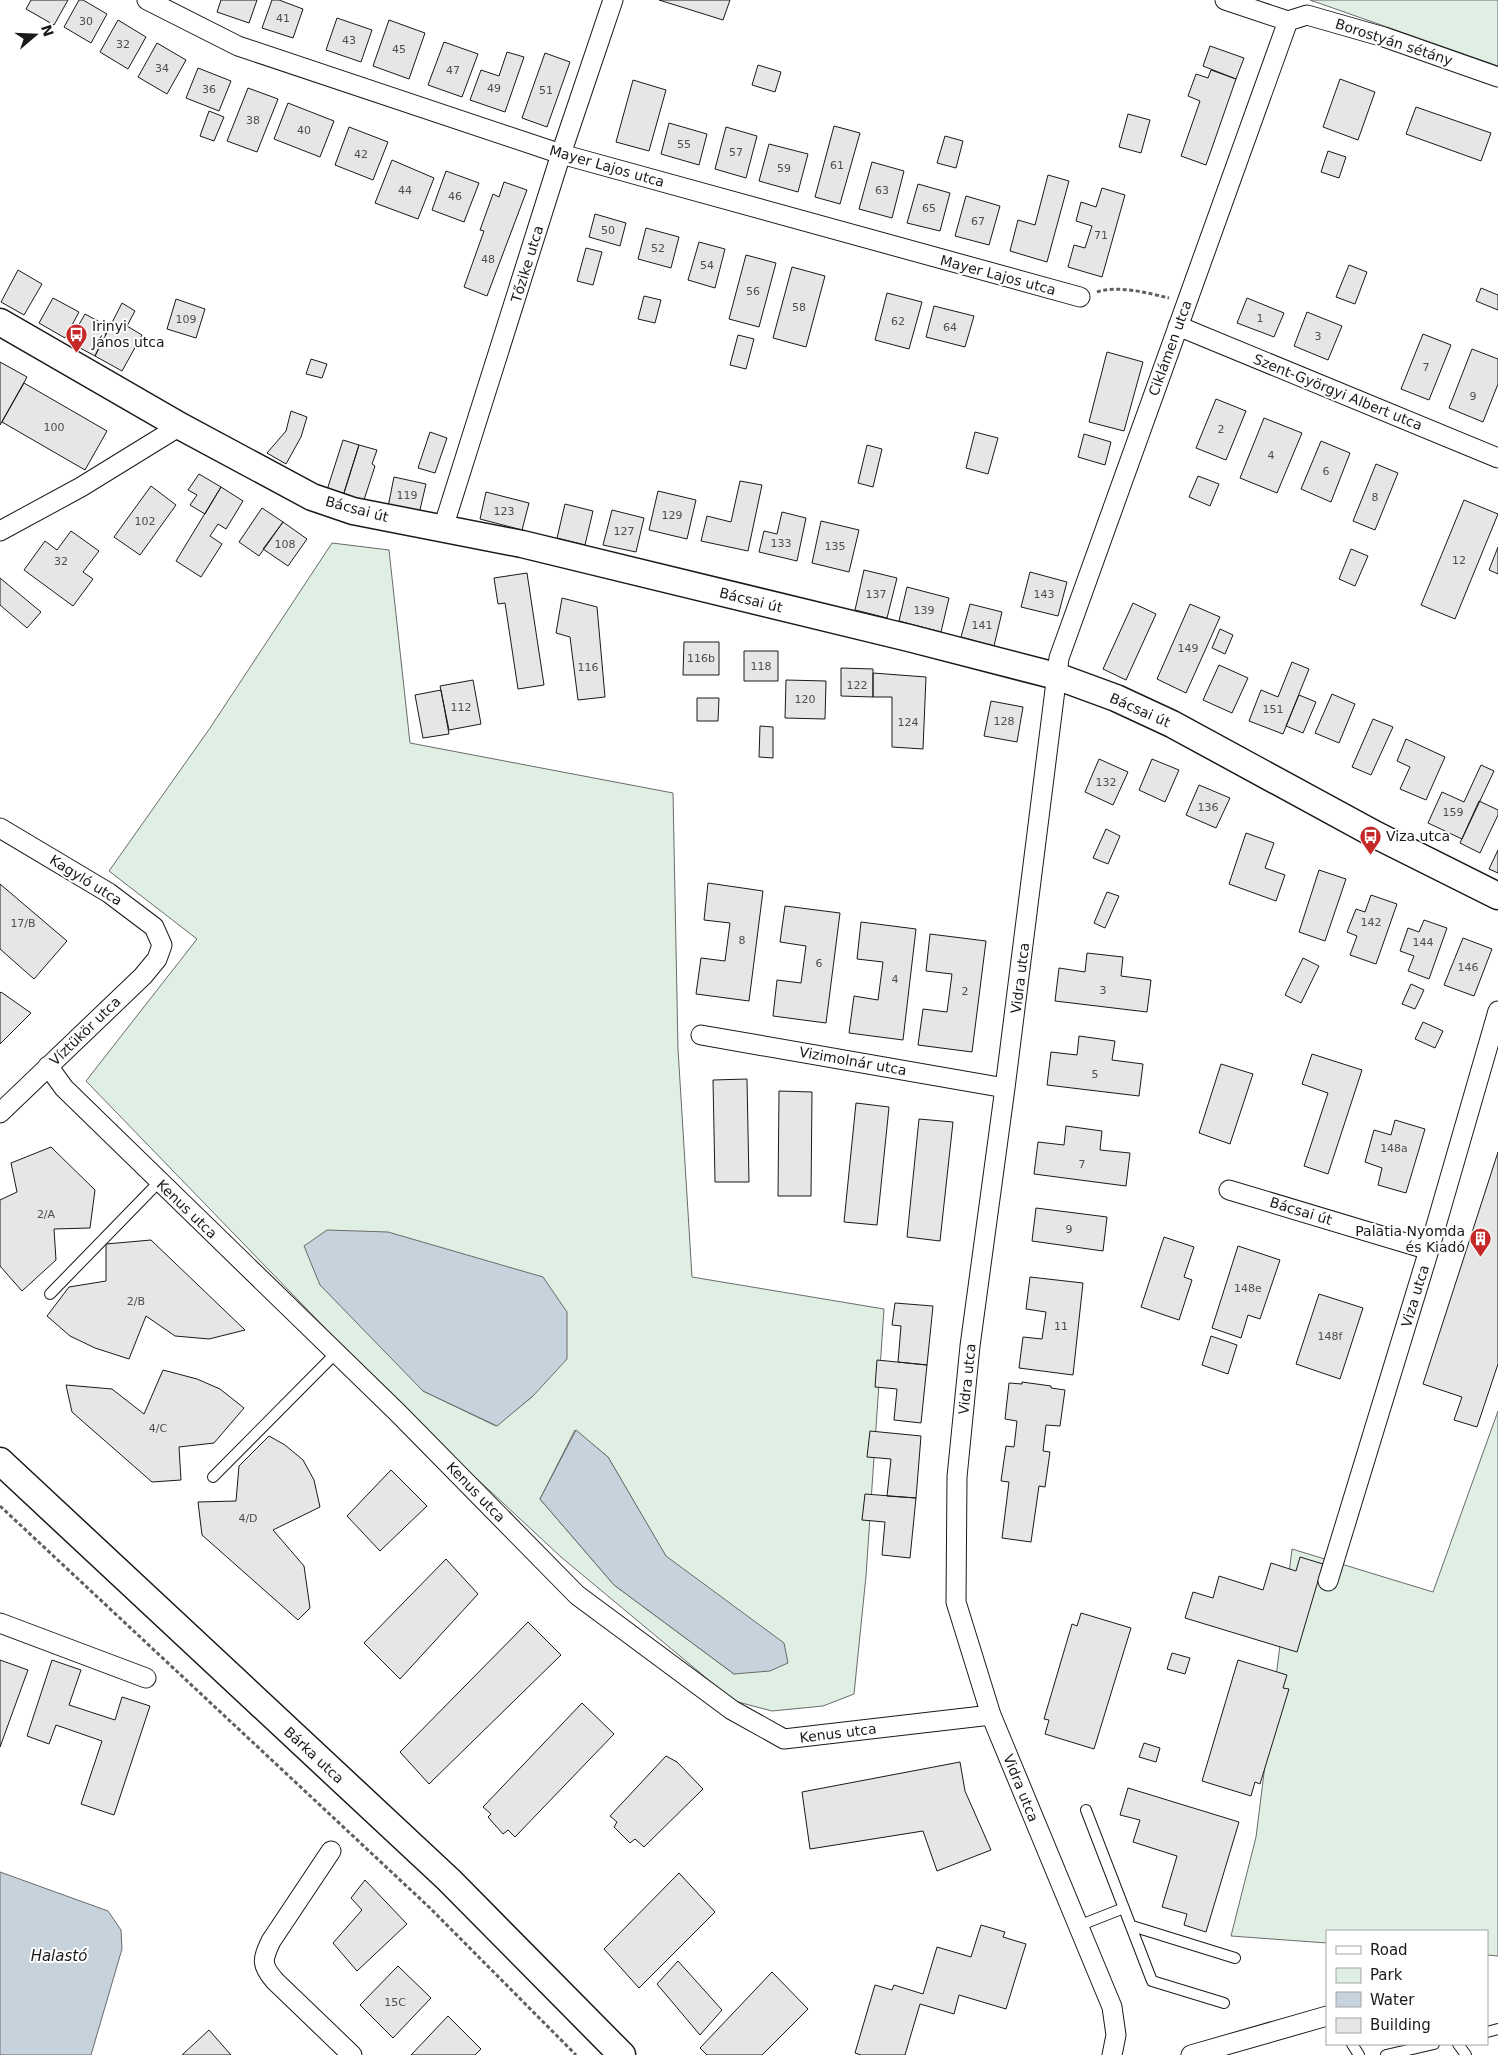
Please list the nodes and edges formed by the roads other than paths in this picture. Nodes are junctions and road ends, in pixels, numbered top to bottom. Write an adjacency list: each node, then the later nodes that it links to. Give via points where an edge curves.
1 (147, 0): 6 (street, Mayer Lajos utca, via 238,46)
2 (614, 0): 6 (street, Tőzike utca)
3 (1225, 0): 4 (street)
4 (1288, 21): 5 (street, Borostyán sétány, via 1307,15 1384,37); 9 (street, Ciklámen utca)
5 (1498, 77)
6 (561, 154): 7 (street, Mayer Lajos utca); 12 (street, Tőzike utca)
7 (1080, 297)
8 (0, 322): 10 (main road, Bácsai út)
9 (1178, 326): 11 (street, Szent-Györgyi Albert utca); 14 (street, Ciklámen utca, via 1059,658)
10 (180, 426): 12 (main road, Bácsai út, via 312,496 353,511); 13 (street, via 81,487)
11 (1498, 458)
12 (443, 528): 14 (main road, Bácsai út, via 599,562)
13 (0, 531)
14 (1056, 676): 16 (main road, Bácsai út, via 1116,698 1172,724 1376,835); 21 (street, Vidra utca)
15 (0, 828): 17 (street, Kagyló utca, via 116,898 154,927)
16 (1498, 896)
17 (162, 944): 20 (street, Víztükör utca, via 157,959 143,976)
18 (1498, 1011): 25 (street, Viza utca)
19 (701, 1035): 21 (street, Vizimolnár utca)
20 (48, 1066): 22 (street, Víztükör utca); 23 (street, Kenus utca, via 64,1088)
21 (1006, 1088): 33 (street, Vidra utca, via 970,1346 957,1477 956,1602)
22 (0, 1113)
23 (158, 1182): 26 (lane); 27 (street, Kenus utca)
24 (1229, 1190): 25 (street, Bácsai út)
25 (1429, 1250): 30 (street, Viza utca)
26 (50, 1294)
27 (336, 1353): 29 (lane); 33 (street, Kenus utca, via 577,1595 732,1710 784,1739)
28 (0, 1461): 46 (main road, Bárka utca, via 449,1880)
29 (213, 1477)
30 (1328, 1581)
31 (0, 1623): 32 (street)
32 (146, 1678)
33 (991, 1715): 37 (street, Vidra utca)
34 (1086, 1810): 36 (lane)
35 (331, 1851): 45 (street, via 263,1957 266,1970 275,1981)
36 (1124, 1908): 37 (lane); 38 (lane)
37 (1078, 1926): 44 (street, Vidra utca, via 1112,2007)
38 (1132, 1926): 39 (lane); 40 (lane, via 1152,1980)
39 (1235, 1958)
40 (1224, 2003)
41 (1326, 2016): 47 (street)
42 (1431, 2045): 43 (lane)
43 (1404, 2053): 48 (lane)
44 (1115, 2054)
45 (352, 2055)
46 (622, 2055)
47 (1191, 2055)
48 (1386, 2055)

